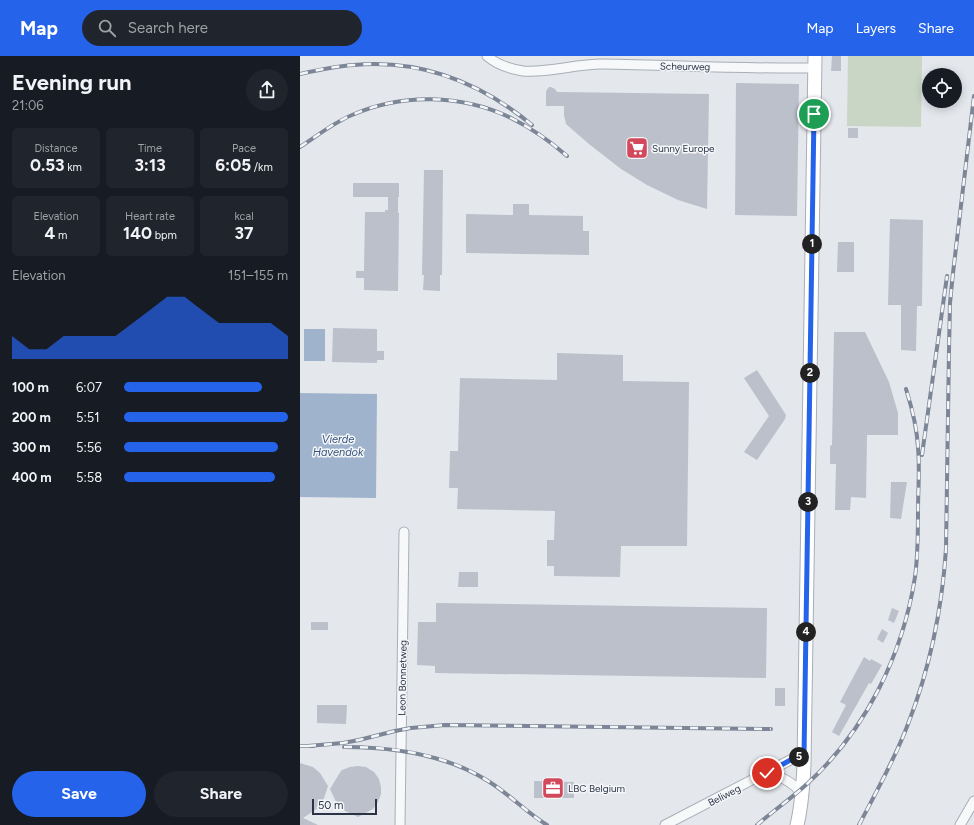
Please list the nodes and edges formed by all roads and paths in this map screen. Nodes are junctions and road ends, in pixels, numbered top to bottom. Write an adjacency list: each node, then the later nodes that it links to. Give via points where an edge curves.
1 (487, 56): 2 (street, Scheurweg, via 499,64 523,71 599,64)
2 (814, 62): 4 (main road)
3 (404, 532): 8 (street, Leon Bonnetweg)
4 (804, 756): 5 (street, Beliweg, via 794,758); 6 (main road)
5 (767, 773): 6 (street, via 785,780); 9 (street, Beliweg)
6 (802, 794): 10 (main road)
7 (974, 801): 11 (street)
8 (400, 825)
9 (665, 825)
10 (797, 825)
11 (960, 825)

